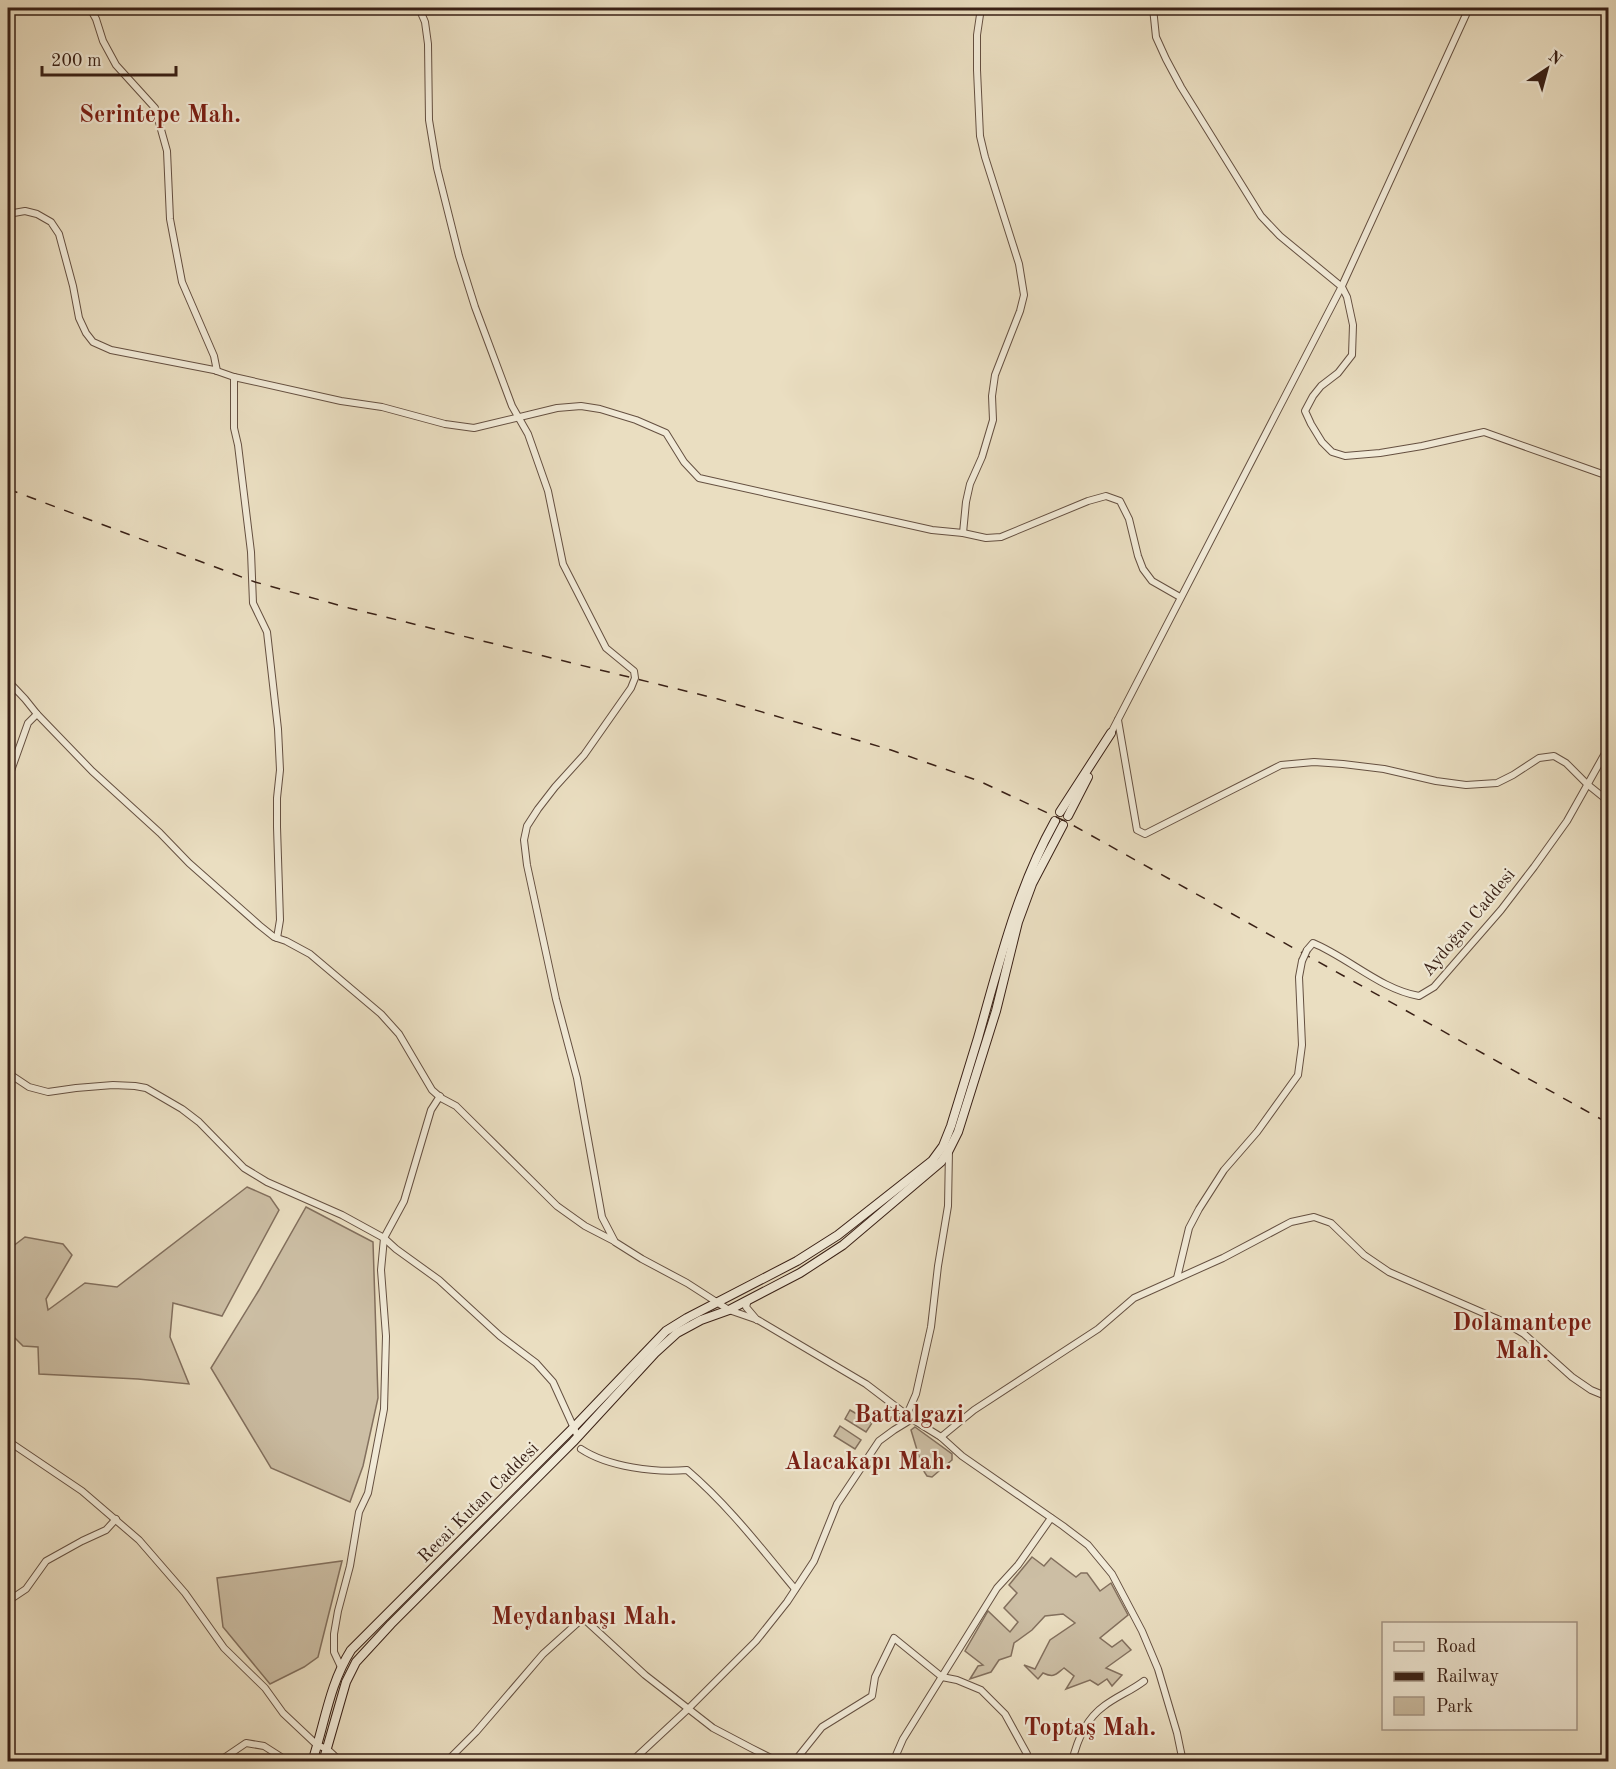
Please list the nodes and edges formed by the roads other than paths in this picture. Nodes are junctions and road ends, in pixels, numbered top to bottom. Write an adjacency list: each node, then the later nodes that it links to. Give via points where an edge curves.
1 (90, 8): 8 (street, via 116,65 155,108 167,151 170,219 182,282)
2 (419, 8): 10 (street, via 428,44 429,120 444,200 489,347)
3 (981, 8): 12 (street, via 977,35 980,136 1019,264 1024,295 995,375 993,420 970,484)
4 (1154, 8): 7 (street, via 1156,37 1166,59 1261,216)
5 (1469, 8): 7 (street)
6 (8, 214): 8 (street, via 37,214 51,222 59,234 79,318 93,342 111,350)
7 (1342, 286): 11 (street, via 1353,325 1352,355 1313,396 1305,411 1332,452 1345,456 1380,453 1484,432); 13 (street)
8 (217, 371): 9 (street)
9 (234, 377): 10 (street, via 445,424 474,428); 24 (street, via 234,428 251,552 253,603 267,632 278,729)
10 (519, 417): 12 (street, via 557,408 600,409 666,433 699,478); 29 (street, via 548,491 563,564 606,648 634,671 635,678 584,755 538,809 527,826 524,840 556,999 577,1078 602,1217)
11 (1608, 476)
12 (963, 533): 13 (street, via 1001,537 1106,496 1120,501 1138,556 1152,581)
13 (1180, 597): 16 (street)
14 (8, 681): 15 (street)
15 (37, 714): 19 (street, via 28,723); 24 (street, via 189,862)
16 (1118, 719): 17 (street); 20 (street, via 1137,830 1145,834 1281,765 1343,764 1466,785 1497,783 1539,758 1554,756)
17 (1111, 733): 22 (main road)
18 (1608, 748): 20 (street, Aydoğan Caddesi)
19 (8, 779)
20 (1587, 784): 21 (street); 30 (street, Aydoğan Caddesi, bridge, via 1567,820 1501,910 1434,987 1419,996 1389,986 1313,943 1302,961 1299,977 1302,1045 1298,1075 1224,1170 1199,1209 1189,1228)
21 (1608, 801)
22 (1064, 814)
23 (1059, 823): 27 (main road, via 1035,860 1023,889)
24 (277, 938): 26 (street, via 310,954 381,1014)
25 (8, 1073): 28 (street, via 29,1087 48,1092 113,1085 146,1088 199,1122 244,1168)
26 (440, 1096): 28 (street, via 430,1110 404,1201); 29 (street, via 456,1106 557,1206)
27 (946, 1148): 31 (main road, Recai Kutan Caddesi, via 941,1162 843,1245); 32 (main road, Recai Kutan Caddesi, via 838,1235); 36 (street, via 948,1206 931,1327 909,1410)
28 (384, 1238): 37 (street, via 536,1363 553,1383); 45 (street, via 384,1409 334,1634 334,1652)
29 (615, 1242): 32 (street)
30 (1177, 1278): 35 (street, via 1291,1222 1314,1217 1331,1222 1364,1255 1389,1272 1524,1334 1572,1377); 38 (street, via 1134,1298 1098,1329 974,1410)
31 (748, 1300): 33 (main road, Recai Kutan Caddesi); 34 (street, via 746,1307)
32 (718, 1303): 33 (street); 37 (main road, Recai Kutan Caddesi, via 666,1331)
33 (729, 1310): 34 (street); 40 (main road, Recai Kutan Caddesi, via 677,1333 655,1353)
34 (758, 1320): 36 (street, via 866,1384)
35 (1608, 1397)
36 (912, 1419): 38 (street); 43 (street, via 879,1441 837,1504 814,1561)
37 (573, 1428): 40 (street); 45 (main road, Recai Kutan Caddesi, via 351,1650)
38 (940, 1437): 41 (street)
39 (8, 1442): 42 (street, via 82,1491)
40 (578, 1444): 43 (street, via 598,1458 629,1467 667,1472 687,1470 732,1512); 50 (main road, Recai Kutan Caddesi, via 356,1662 346,1682)
41 (1051, 1518): 46 (street, via 997,1588); 63 (street, via 1088,1545 1112,1574 1158,1669)
42 (116, 1519): 44 (street, via 106,1530 45,1561 26,1589); 49 (street, via 162,1564 224,1648)
43 (795, 1589): 48 (street, via 756,1641)
44 (8, 1601)
45 (341, 1667): 49 (main road, Recai Kutan Caddesi)
46 (942, 1677): 59 (street, via 894,1638 875,1677 873,1696 822,1727); 60 (street); 61 (street, via 981,1690 1005,1714 1027,1754)
47 (1144, 1681): 62 (street, via 1094,1715 1079,1738)
48 (688, 1709): 56 (street, via 583,1618 543,1654); 57 (street); 58 (street, via 713,1728)
49 (317, 1745): 50 (street); 53 (main road, Recai Kutan Caddesi)
50 (327, 1749): 54 (main road, Recai Kutan Caddesi); 55 (street)
51 (218, 1761): 52 (street, via 246,1743 264,1746)
52 (289, 1761)
53 (312, 1761)
54 (323, 1761)
55 (341, 1761)
56 (446, 1761)
57 (631, 1761)
58 (779, 1761)
59 (794, 1761)
60 (893, 1761)
61 (1025, 1761)
62 (1072, 1761)
63 (1183, 1761)

